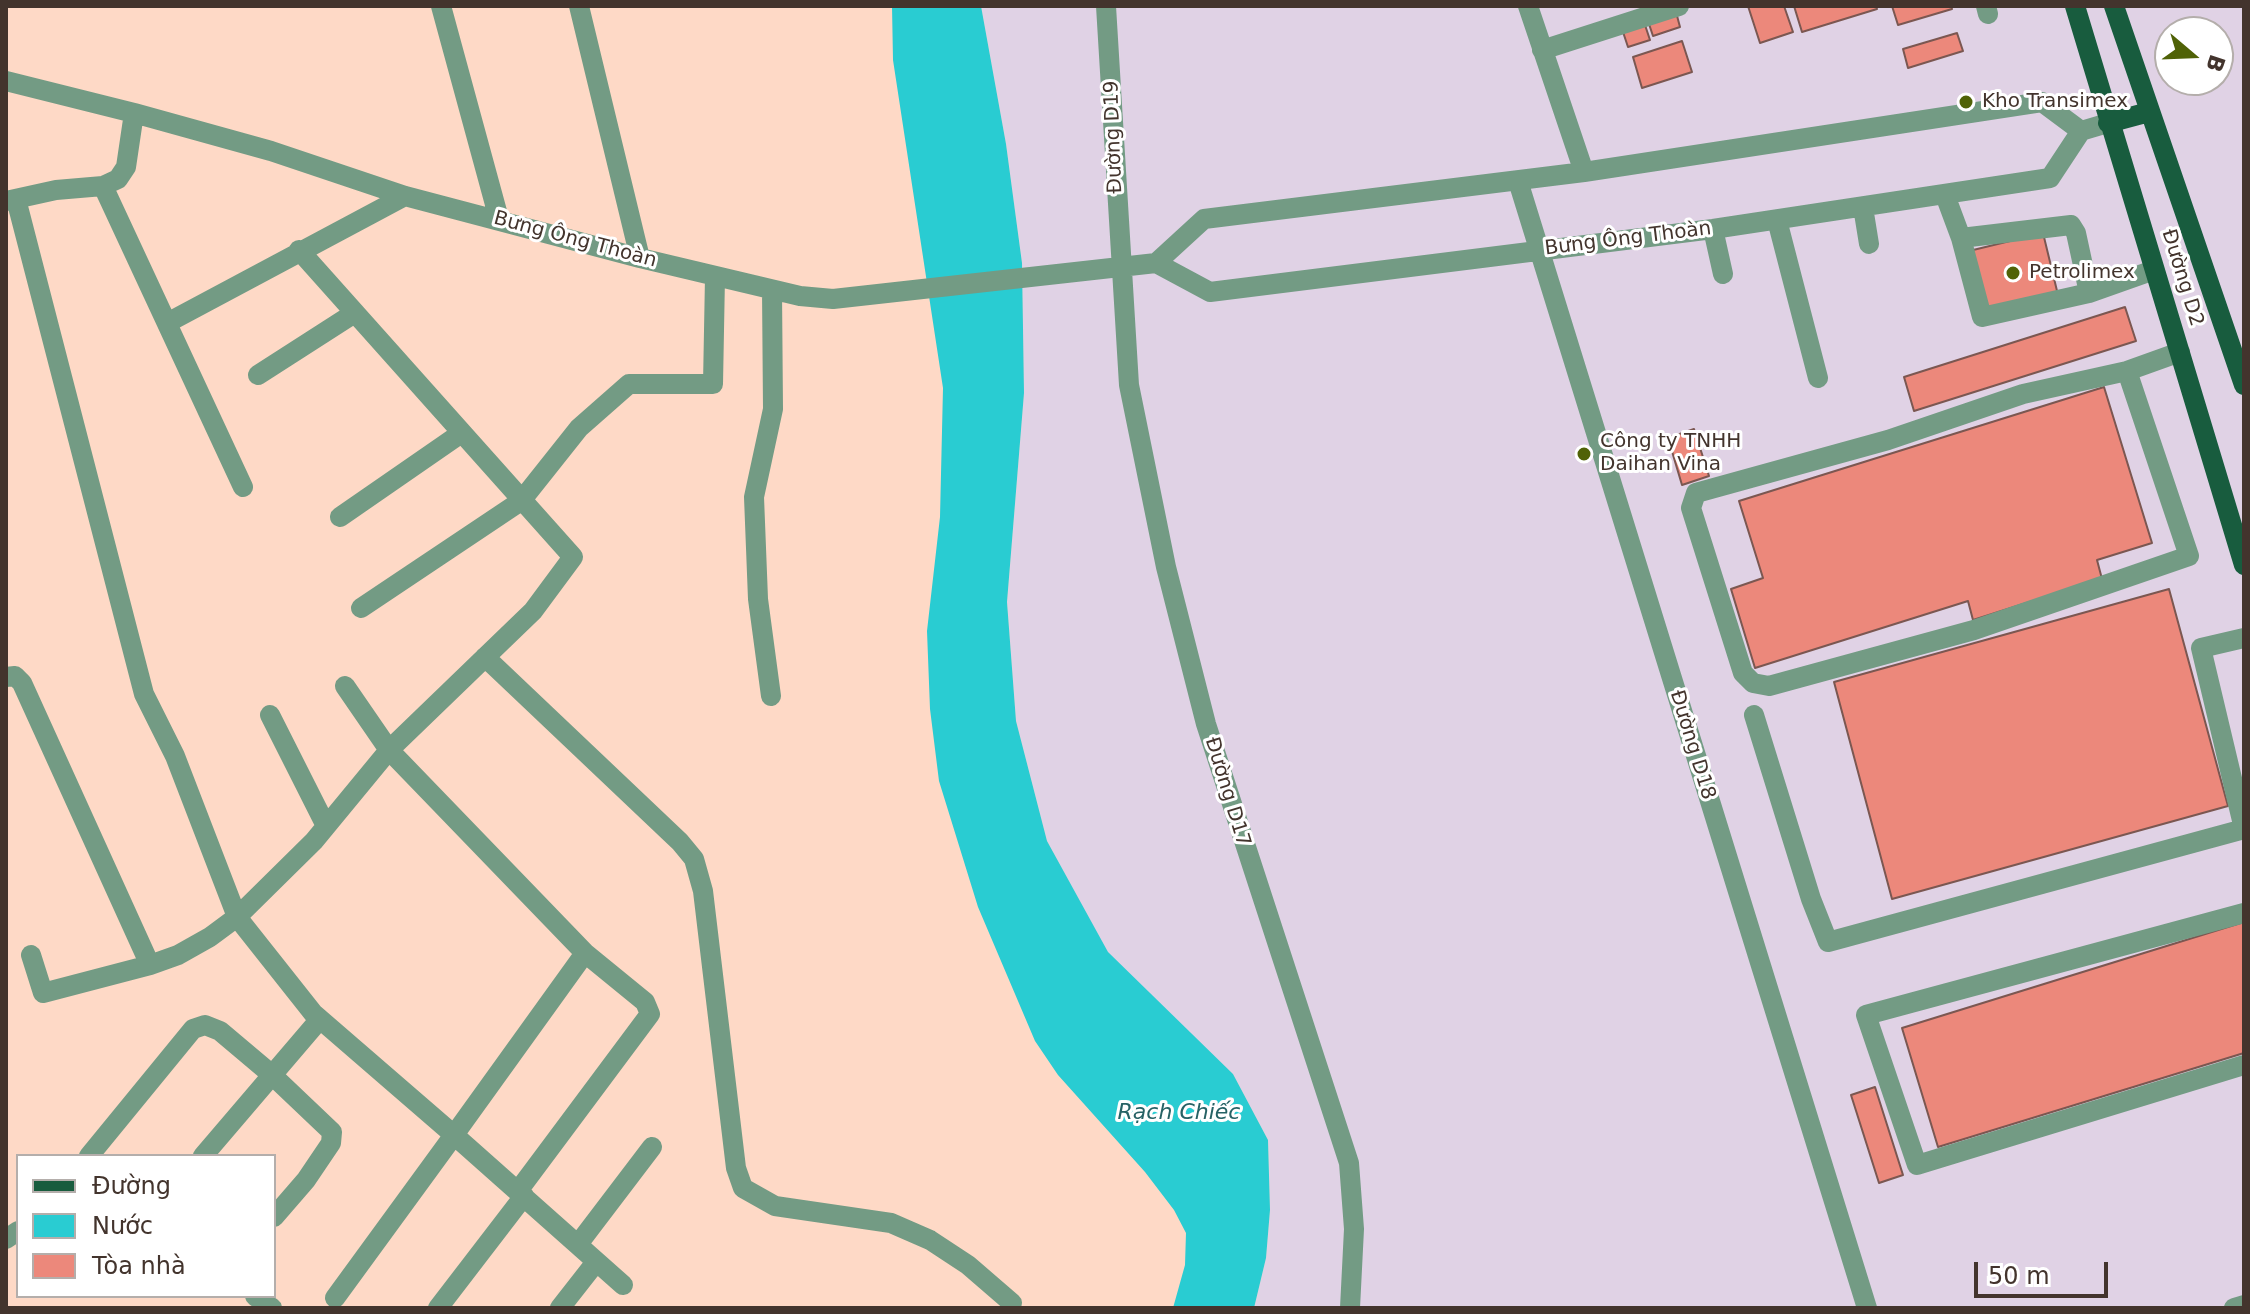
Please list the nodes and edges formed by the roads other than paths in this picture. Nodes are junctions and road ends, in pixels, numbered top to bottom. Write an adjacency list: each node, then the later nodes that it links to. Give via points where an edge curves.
1 (441, 6): 21 (street)
2 (579, 6): 28 (street)
3 (1106, 6): 30 (street, Đường D19)
4 (1528, 6): 8 (street)
5 (1679, 6): 8 (street)
6 (2075, 6): 12 (main road, Đường D2)
7 (2118, 12): 10 (main road, Đường D2)
8 (1542, 50): 14 (street)
9 (6, 81): 11 (street, Bưng Ông Thoàn)
10 (2149, 112): 12 (main road); 42 (main road, Đường D2, via 2194,243 2210,252 2232,316 2228,340)
11 (134, 113): 16 (street, via 126,167 118,179); 18 (street, Bưng Ông Thoàn)
12 (2108, 123): 13 (street); 31 (main road, Đường D2)
13 (2081, 131): 14 (street, via 2042,102); 17 (street, Bưng Ông Thoàn, via 2050,178)
14 (1584, 172): 15 (street)
15 (1518, 181): 27 (street, Đường D18); 29 (street, via 1204,219)
16 (103, 186): 19 (street); 37 (street)
17 (1945, 195): 20 (street, Bưng Ông Thoàn); 24 (street)
18 (405, 196): 21 (street, Bưng Ông Thoàn); 26 (street)
19 (11, 200): 59 (street, via 144,694 175,756)
20 (1863, 207): 22 (street, Bưng Ông Thoàn); 25 (street)
21 (499, 219): 28 (street, Bưng Ông Thoàn)
22 (1777, 220): 23 (street, Bưng Ông Thoàn); 41 (street)
23 (1713, 229): 27 (street, Bưng Ông Thoàn); 32 (street)
24 (1961, 238): 35 (street, via 2071,225); 35 (street, via 1982,317)
25 (1869, 244)
26 (299, 250): 36 (street); 37 (street)
27 (1538, 250): 29 (street, Bưng Ông Thoàn, via 1210,292); 81 (street, Đường D18)
28 (640, 258): 33 (street, Bưng Ông Thoàn)
29 (1156, 263): 30 (street, Bưng Ông Thoàn)
30 (1121, 269): 34 (street, Bưng Ông Thoàn, via 833,299); 80 (street, Đường D17, via 1129,385 1166,567 1206,724 1349,1163 1354,1229)
31 (2154, 270): 35 (street); 38 (main road, Đường D2)
32 (1723, 274)
33 (715, 277): 34 (street, Bưng Ông Thoàn); 45 (street, via 713,384 629,384 579,428)
34 (772, 290): 53 (street, via 773,409 754,497 758,599)
35 (2089, 293)
36 (353, 314): 40 (street); 43 (street)
37 (167, 323): 44 (street)
38 (2180, 352): 39 (street); 47 (main road, Đường D2)
39 (2127, 371): 39 (street, via 2023,394 1888,440 1696,493 1691,508 1743,673 1753,683 1769,686 1974,630 2189,556)
40 (258, 375)
41 (1818, 378)
42 (2244, 383)
43 (460, 434): 45 (street); 46 (street)
44 (243, 487)
45 (521, 501): 48 (street); 50 (street, via 573,557 533,611)
46 (340, 517)
47 (2244, 565)
48 (361, 608)
49 (2244, 638): 55 (street, via 2201,648 2244,829 1828,942)
50 (485, 657): 56 (street); 76 (street, via 694,859 703,891 736,1168 743,1188 775,1206 891,1223 968,1265)
51 (6, 677): 62 (street, via 15,676 22,683)
52 (345, 686): 56 (street)
53 (771, 696)
54 (270, 715): 57 (street)
55 (1754, 715)
56 (389, 750): 57 (street); 60 (street)
57 (326, 826): 59 (street)
58 (2244, 913): 64 (street, via 1866,1015 1917,1165)
59 (237, 917): 62 (street, via 178,955); 63 (street)
60 (585, 953): 66 (street); 70 (street, via 645,1002 650,1014)
61 (31, 955): 62 (street, via 43,993)
62 (150, 965)
63 (320, 1019): 65 (street); 66 (street)
64 (2244, 1065)
65 (271, 1074): 68 (street, via 220,1031 205,1025 193,1029); 69 (street); 71 (street, via 332,1132 331,1143 306,1180)
66 (454, 1135): 70 (street); 75 (street)
67 (652, 1147): 72 (street)
68 (92, 1154)
69 (205, 1154)
70 (521, 1194): 72 (street); 78 (street)
71 (276, 1215)
72 (579, 1243): 73 (street)
73 (596, 1262): 74 (street); 79 (street)
74 (623, 1285)
75 (335, 1298)
76 (1012, 1303)
77 (2244, 1305): 82 (street)
78 (438, 1308)
79 (560, 1308)
80 (1350, 1308)
81 (1867, 1308)
82 (2234, 1308)

